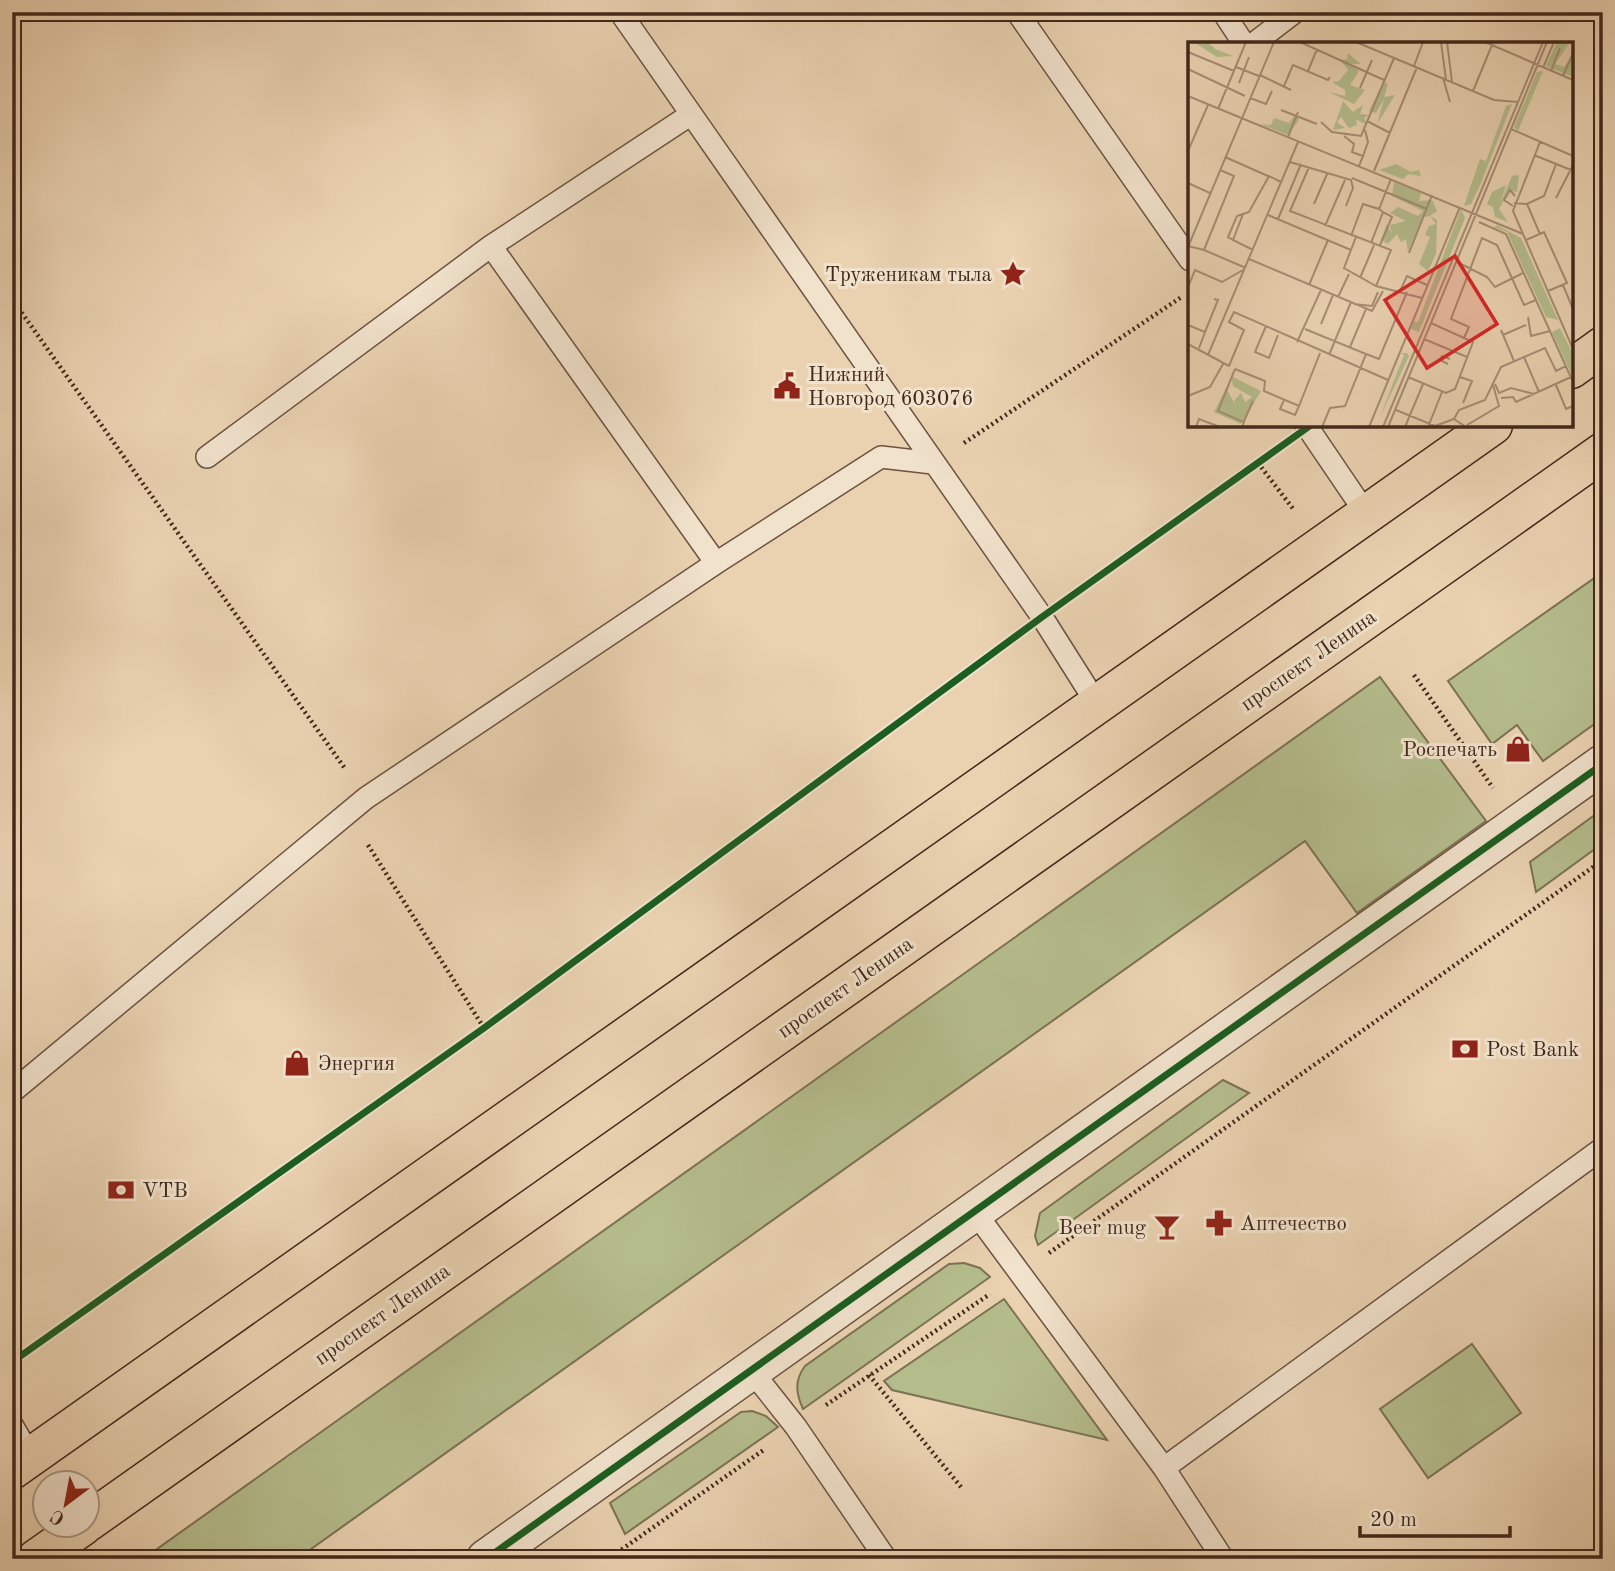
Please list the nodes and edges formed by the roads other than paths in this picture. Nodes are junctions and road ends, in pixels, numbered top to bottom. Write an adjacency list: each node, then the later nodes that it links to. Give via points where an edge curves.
1 (620, 12): 7 (lane)
2 (1017, 12): 9 (lane)
3 (1223, 12): 5 (lane)
4 (1295, 12): 6 (lane)
5 (1243, 42)
6 (1256, 42)
7 (690, 115): 8 (lane); 16 (lane)
8 (491, 246): 15 (lane); 18 (lane)
9 (1188, 257)
10 (1603, 346): 11 (main road)
11 (1573, 368)
12 (1307, 427): 17 (lane)
13 (1490, 427): 17 (main road)
14 (1603, 452): 27 (main road, проспект Ленина)
15 (207, 457)
16 (933, 463): 18 (lane, via 881,457); 19 (lane)
17 (1367, 515): 19 (main road)
18 (716, 563): 21 (lane, via 366,798)
19 (1097, 704): 25 (main road)
20 (1603, 764): 23 (street)
21 (12, 1092)
22 (1603, 1148): 26 (lane)
23 (974, 1211): 24 (street); 26 (lane)
24 (751, 1370): 30 (street); 31 (lane)
25 (19, 1451)
26 (1164, 1468): 32 (lane)
27 (102, 1512)
28 (63, 1540): 29 (main road, проспект Ленина)
29 (36, 1559)
30 (485, 1559)
31 (886, 1559)
32 (1223, 1559)

